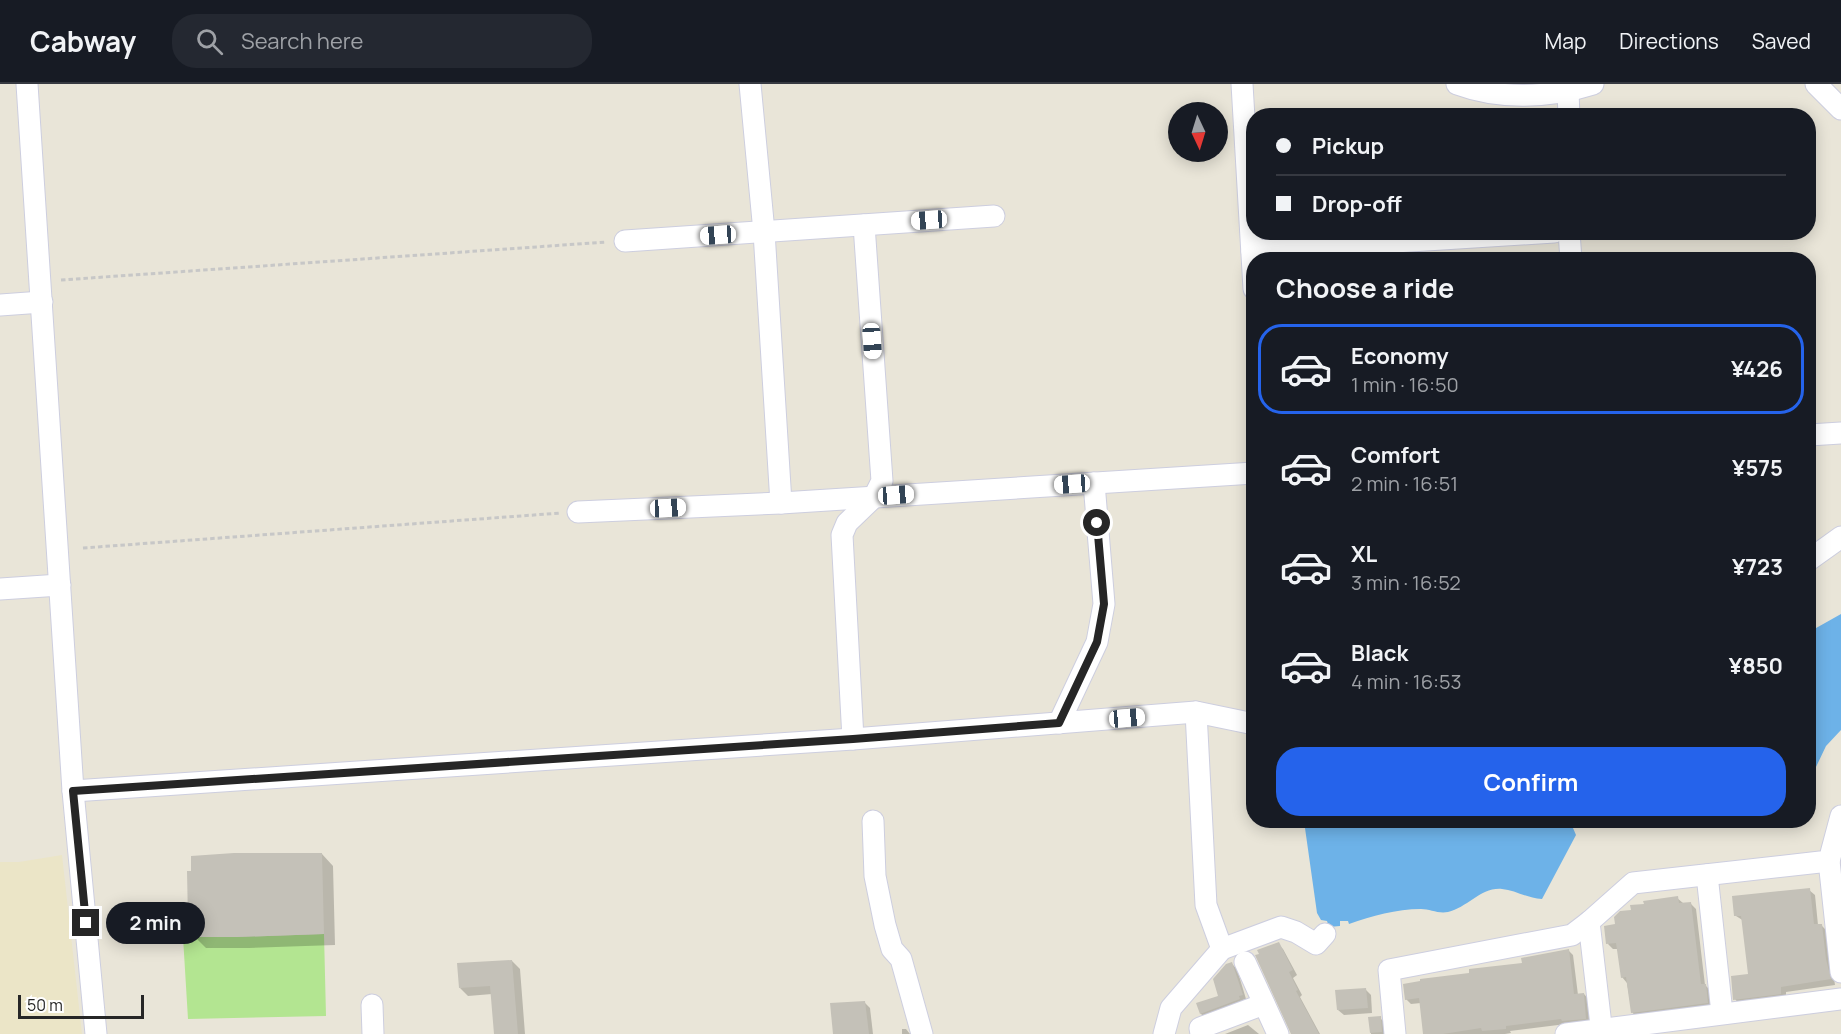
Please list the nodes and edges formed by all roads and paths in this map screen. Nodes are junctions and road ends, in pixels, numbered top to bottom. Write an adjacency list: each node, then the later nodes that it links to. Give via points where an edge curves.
1 (27, 84): 19 (street)
2 (750, 84): 13 (street)
3 (1242, 84): 10 (street)
4 (1457, 84): 7 (street, via 1477,92 1525,96)
5 (1593, 84): 7 (street)
6 (1816, 84): 9 (street)
7 (1568, 92): 8 (street)
8 (1569, 108)
9 (1841, 109)
10 (1246, 151)
11 (993, 216): 12 (street)
12 (864, 225): 13 (street); 25 (street, via 882,481)
13 (764, 232): 16 (street); 26 (street)
14 (1251, 240): 17 (street)
15 (1427, 240): 17 (street)
16 (625, 241): 18 (path)
17 (1252, 251)
18 (62, 280)
19 (42, 302): 20 (street); 31 (street)
20 (0, 305)
21 (1840, 433): 22 (street)
22 (1816, 435)
23 (1246, 474): 24 (street)
24 (1094, 483): 25 (street); 35 (street, via 1104,604 1097,642)
25 (874, 496): 26 (street); 36 (street, via 847,523 842,535)
26 (781, 502): 27 (street)
27 (578, 512): 29 (path)
28 (1841, 537): 30 (street)
29 (82, 548)
30 (1816, 556)
31 (60, 585): 32 (street); 37 (street)
32 (0, 589)
33 (1196, 712): 34 (street); 35 (street); 45 (street, via 1206,905)
34 (1246, 722)
35 (1059, 723): 36 (street)
36 (853, 739): 37 (street)
37 (73, 791): 53 (street)
38 (1841, 816): 40 (street)
39 (873, 821): 55 (street, via 875,876 885,925 892,949 901,959)
40 (1829, 861): 41 (street); 42 (street)
41 (1707, 875): 43 (street, via 1632,883); 51 (street)
42 (1836, 891): 47 (street)
43 (1589, 922): 52 (street); 59 (street, via 1572,935 1389,970)
44 (1325, 934): 45 (street, via 1317,944 1281,927)
45 (1221, 949): 56 (street, via 1171,1008)
46 (1245, 962): 49 (street)
47 (1841, 972)
48 (1841, 999): 51 (street)
49 (1264, 1004): 57 (street, via 1200,1028); 58 (street)
50 (372, 1005): 54 (street)
51 (1722, 1013): 52 (street)
52 (1601, 1031): 60 (street)
53 (96, 1034)
54 (373, 1034)
55 (922, 1034)
56 (1164, 1034)
57 (1201, 1034)
58 (1278, 1034)
59 (1395, 1034)
60 (1566, 1034)

